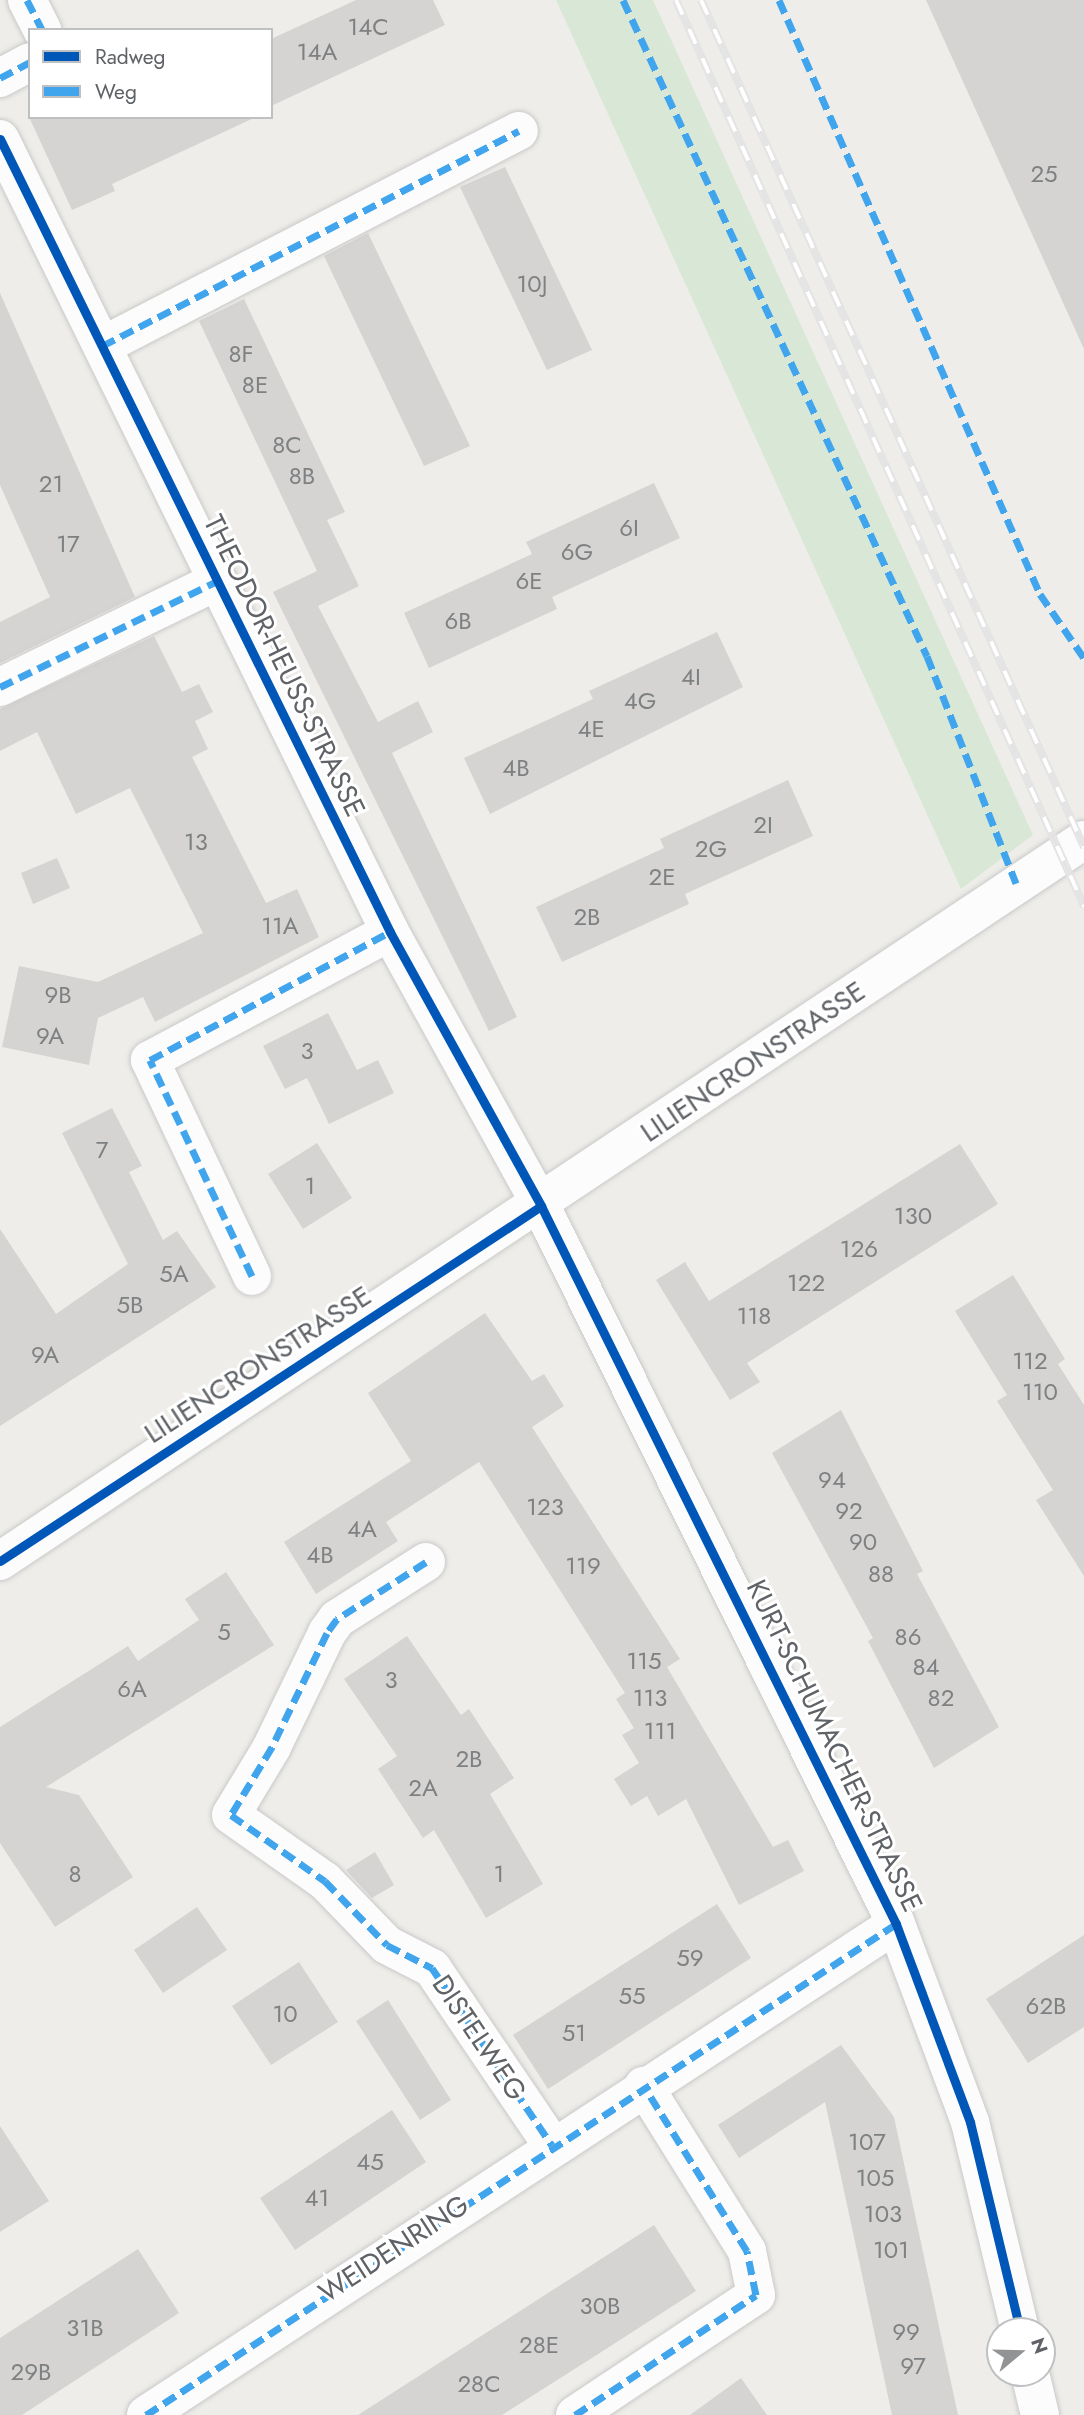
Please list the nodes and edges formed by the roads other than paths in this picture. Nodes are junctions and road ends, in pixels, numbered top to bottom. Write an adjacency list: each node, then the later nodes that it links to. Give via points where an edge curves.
1 (27, 0): 2 (street)
2 (41, 28)
3 (28, 63): 4 (street)
4 (0, 78)
5 (519, 131): 7 (street)
6 (0, 139): 7 (street, THEODOR-HEUSS-STRASSE)
7 (102, 346): 8 (street, THEODOR-HEUSS-STRASSE)
8 (217, 581): 9 (street); 11 (street, THEODOR-HEUSS-STRASSE)
9 (0, 687)
10 (1084, 840): 12 (street, LILIENCRONSTRASSE)
11 (390, 932): 12 (street, THEODOR-HEUSS-STRASSE); 13 (street, via 150,1059)
12 (541, 1206): 14 (street, LILIENCRONSTRASSE); 16 (street, KURT-SCHUMACHER-STRASSE)
13 (252, 1276)
14 (0, 1562)
15 (426, 1562): 18 (street, DISTELWEG, via 327,1633 272,1747 231,1815 325,1881 387,1945 432,1968)
16 (896, 1924): 17 (street, WEIDENRING); 19 (street, KURT-SCHUMACHER-STRASSE, via 970,2122)
17 (644, 2086): 18 (street, WEIDENRING); 22 (street, via 747,2251 756,2295)
18 (552, 2145): 21 (street, WEIDENRING)
19 (1017, 2317)
20 (1033, 2387): 23 (street)
21 (146, 2415)
22 (575, 2415)
23 (1040, 2415)

